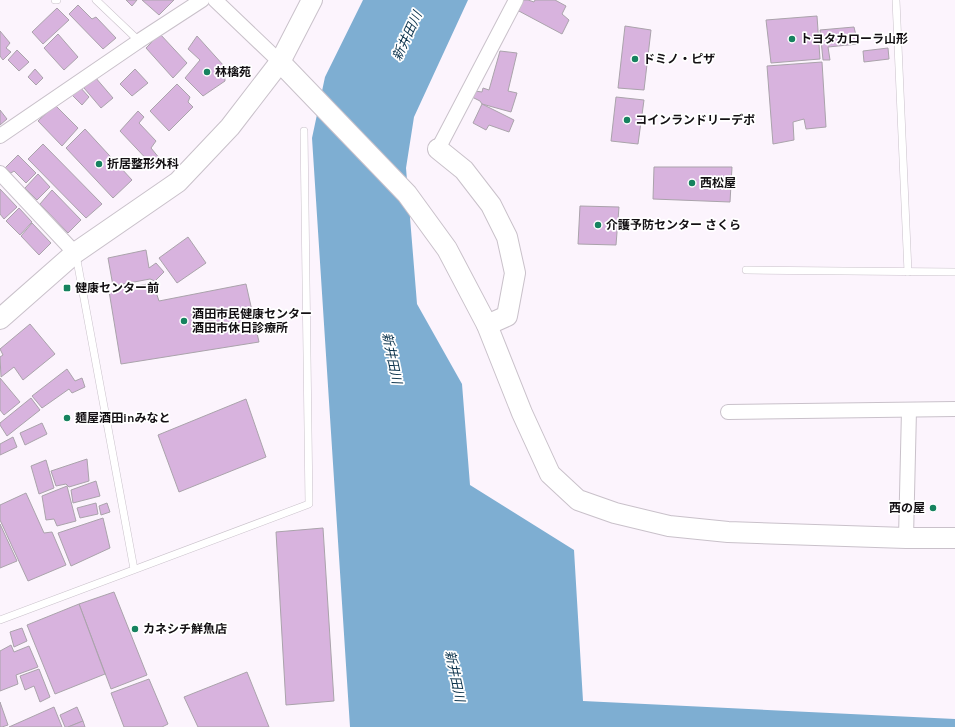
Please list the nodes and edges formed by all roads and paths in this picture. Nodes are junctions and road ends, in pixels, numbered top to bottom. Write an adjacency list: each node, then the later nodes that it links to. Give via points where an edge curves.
1 (96, 0): 7 (lane)
2 (202, 0): 7 (street)
3 (215, 0): 8 (street)
4 (312, 0): 8 (street)
5 (516, 0): 11 (street)
6 (896, 0): 15 (lane)
7 (139, 41): 10 (street)
8 (280, 62): 13 (street, via 230,127 178,182); 18 (street, via 407,194 447,249)
9 (304, 131): 24 (lane, via 309,504)
10 (0, 136)
11 (438, 149): 18 (street, via 464,170 490,205 507,237 515,273 507,316)
12 (0, 173): 13 (street)
13 (75, 253): 17 (street); 24 (lane)
14 (746, 270): 15 (lane)
15 (908, 272): 16 (lane)
16 (955, 272)
17 (0, 319)
18 (487, 324): 22 (street, via 530,432 550,474 578,500 615,513 669,526 728,532)
19 (955, 409): 20 (street)
20 (909, 410): 21 (street); 22 (street)
21 (728, 412)
22 (906, 538): 23 (street)
23 (955, 538)
24 (134, 569): 25 (lane)
25 (0, 620)

